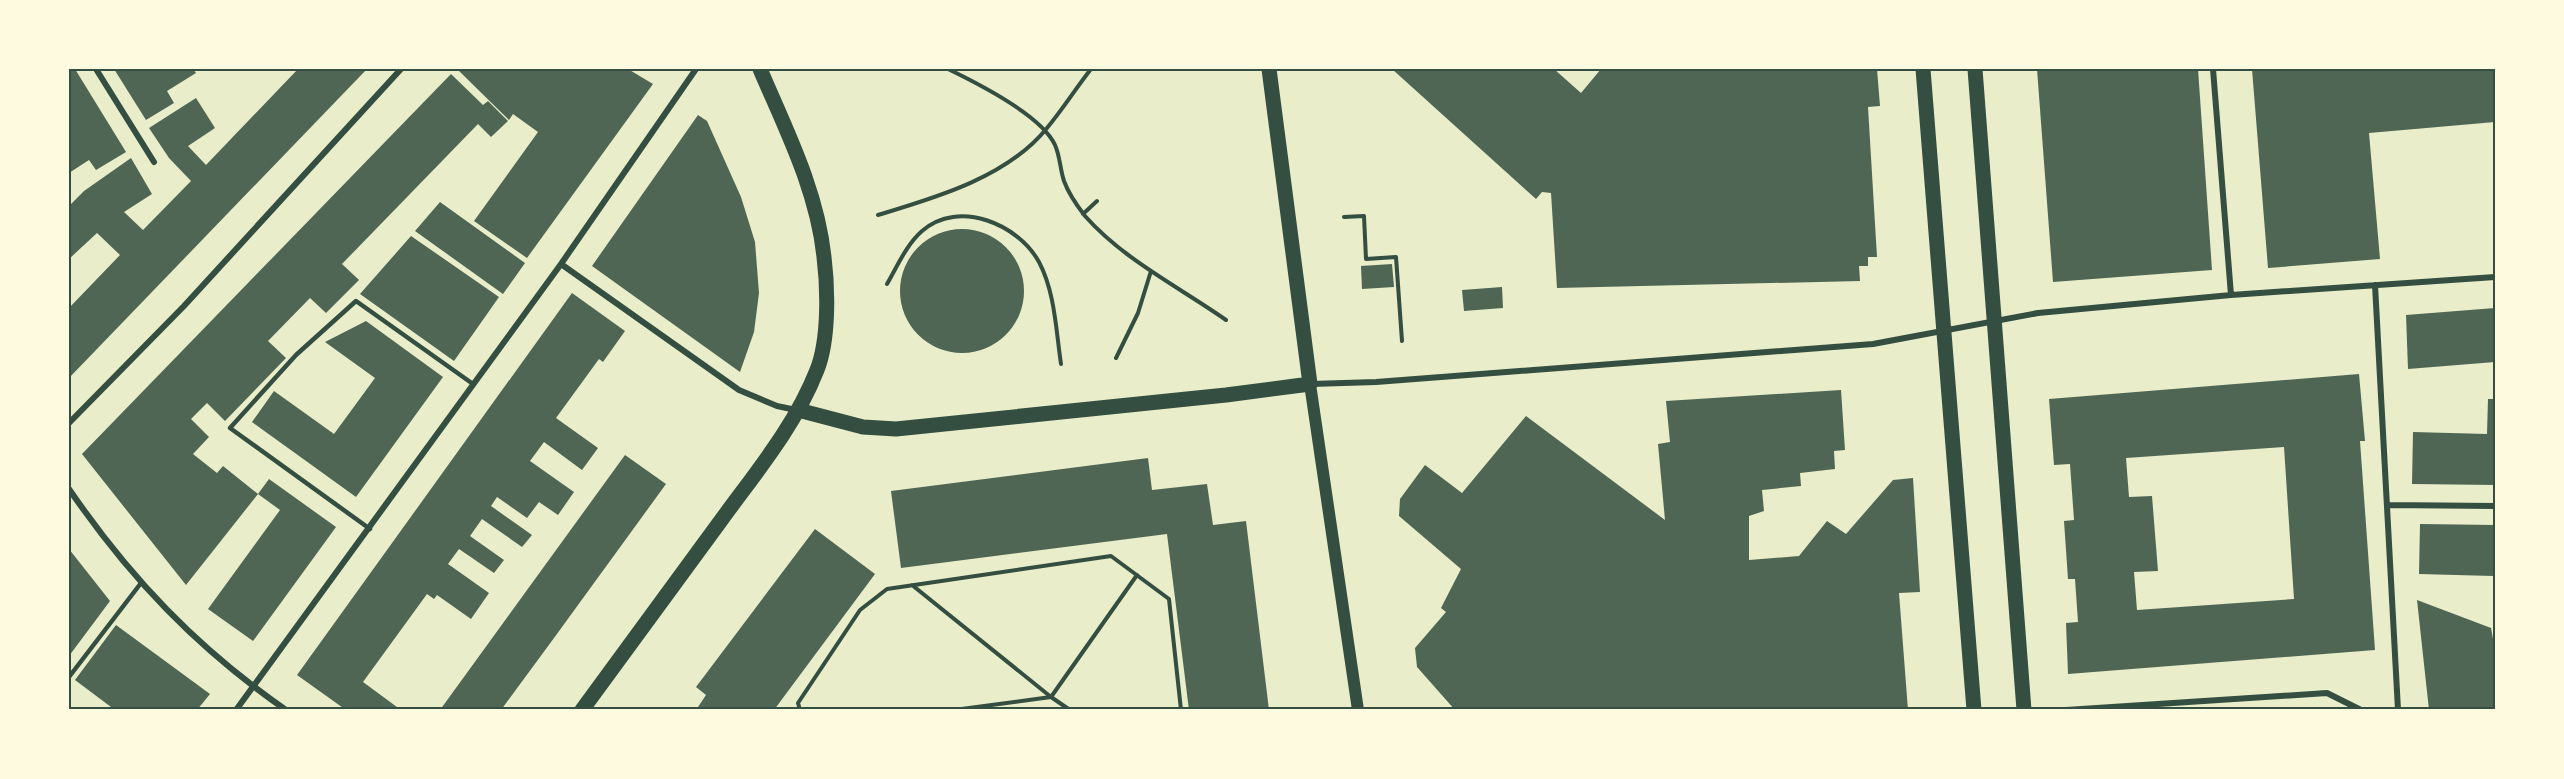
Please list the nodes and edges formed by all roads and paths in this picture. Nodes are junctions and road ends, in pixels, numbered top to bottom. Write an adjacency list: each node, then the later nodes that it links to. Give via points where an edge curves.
1 (96, 69): 12 (street)
2 (401, 69): 34 (street, via 184,306)
3 (696, 69): 18 (street)
4 (760, 69): 33 (main road, via 807,180 824,257 822,345 818,368)
5 (948, 69): 11 (path, via 987,88)
6 (1091, 69): 11 (path)
7 (1269, 69): 32 (main road)
8 (1923, 69): 27 (main road)
9 (1975, 69): 26 (main road)
10 (2213, 69): 24 (street)
11 (1046, 130): 14 (path, via 1055,146 1065,183); 15 (path, via 996,170 925,201)
12 (154, 162)
13 (1097, 201): 14 (path)
14 (1083, 214): 20 (path, via 1102,234)
15 (878, 215)
16 (1344, 218): 17 (path, via 1364,216 1366,259)
17 (1376, 258): 19 (path); 28 (path, via 1396,257)
18 (561, 264): 31 (street); 33 (street, via 739,390)
19 (1376, 266)
20 (1151, 271): 25 (path); 29 (path, via 1138,313)
21 (2495, 277): 23 (street)
22 (887, 284): 30 (path, via 922,231 941,221 964,216 989,220 1026,244 1039,263 1050,293)
23 (2375, 285): 24 (street); 36 (street)
24 (2231, 295): 26 (street, via 2038,313)
25 (1226, 320)
26 (1995, 322): 27 (street); 54 (main road)
27 (1946, 331): 32 (street, via 1873,344); 53 (main road)
28 (1402, 341)
29 (1116, 358)
30 (1060, 364)
31 (473, 384): 38 (street); 38 (lane, via 356,301 296,356 230,428)
32 (1310, 384): 33 (main road, via 896,429 863,427); 52 (main road)
33 (798, 410): 47 (main road, via 782,439)
34 (69, 423)
35 (69, 489): 40 (street)
36 (2387, 505): 37 (street); 57 (street)
37 (2495, 506)
38 (370, 529): 43 (street)
39 (1137, 575): 41 (path, via 1111,556); 44 (path); 51 (path, via 1169,598)
40 (141, 583): 42 (lane); 43 (street, via 180,625)
41 (911, 585): 44 (path); 48 (path, via 886,589 860,610 798,703)
42 (69, 676)
43 (253, 687): 45 (street); 46 (street)
44 (1051, 697): 49 (path); 50 (path)
45 (236, 710)
46 (286, 710)
47 (582, 710)
48 (800, 710)
49 (954, 710)
50 (1070, 710)
51 (1181, 710)
52 (1358, 710)
53 (1974, 710)
54 (2024, 710)
55 (2066, 710): 56 (street, via 2327,693)
56 (2361, 710)
57 (2398, 710)

